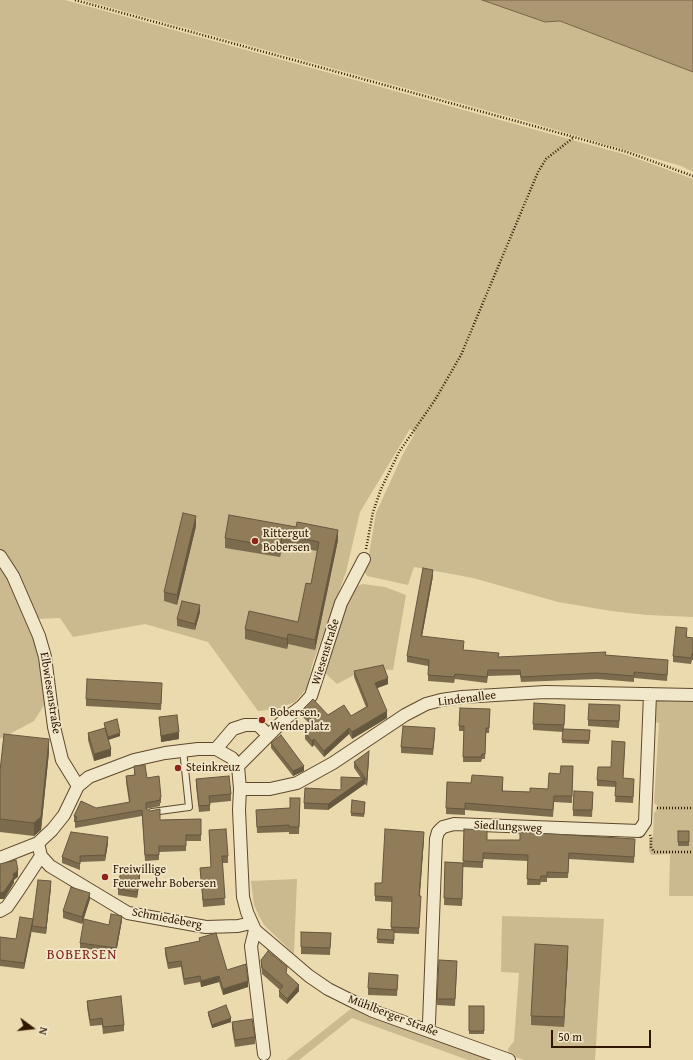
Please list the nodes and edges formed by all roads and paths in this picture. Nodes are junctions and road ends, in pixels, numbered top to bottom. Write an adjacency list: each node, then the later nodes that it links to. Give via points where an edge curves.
1 (75, 0): 2 (path)
2 (574, 137): 3 (path, via 627,152); 5 (path, via 546,159 538,172 461,355 435,400 399,452 381,489 373,512)
3 (693, 176)
4 (0, 556): 12 (street, Elbwiesenstraße, via 13,576 39,636 45,657 54,727 62,760)
5 (364, 559): 8 (street, Wiesenstraße, via 341,603 311,696)
6 (650, 694): 7 (street, Lindenallee); 13 (street, Lindenallee, via 545,692 441,700 426,704 405,715 333,764 297,783 270,789); 14 (street)
7 (693, 695)
8 (268, 735): 9 (street, via 258,725 245,725 233,729); 11 (street, Wiesenstraße)
9 (216, 749): 10 (street); 11 (street)
10 (184, 750): 12 (street, via 134,760 89,777); 16 (lane, via 189,807)
11 (235, 762): 13 (street)
12 (78, 786): 18 (street, via 58,824)
13 (240, 789): 23 (street, via 244,897)
14 (646, 808): 15 (path); 17 (street, via 646,822)
15 (693, 808)
16 (148, 812)
17 (643, 827): 19 (path, via 651,838 654,852); 24 (street, Siedlungsweg, via 632,832 454,824 440,829 436,839 429,1024)
18 (38, 843): 20 (street); 21 (street)
19 (693, 852)
20 (41, 856): 22 (street, via 7,906); 23 (street, Schmiedeberg, via 50,866 128,912 206,927)
21 (0, 858)
22 (0, 911)
23 (253, 927): 24 (street, Mühlberger Straße, via 309,976 328,989 373,1011); 25 (street, via 251,946)
24 (426, 1030): 26 (street, Mühlberger Straße)
25 (264, 1054)
26 (509, 1060)

